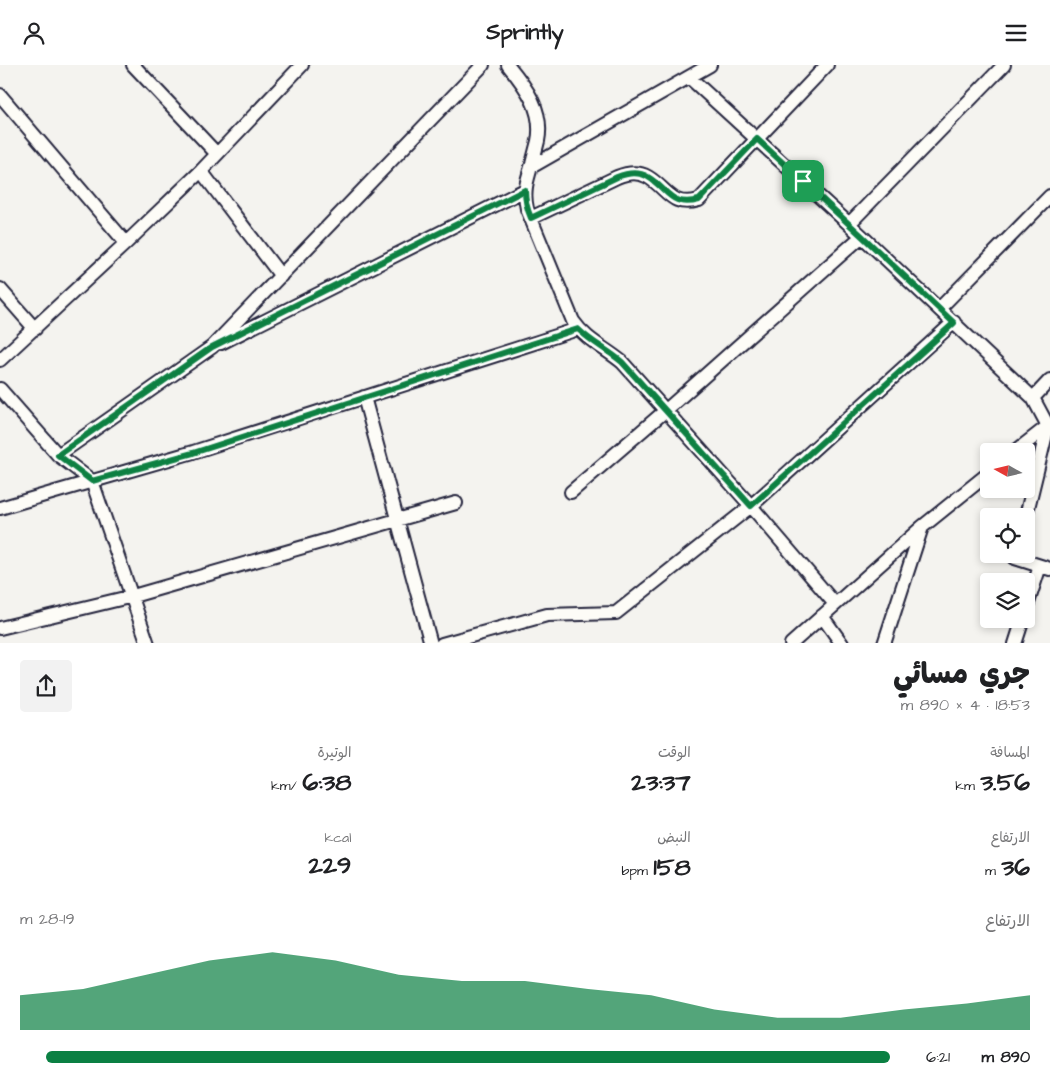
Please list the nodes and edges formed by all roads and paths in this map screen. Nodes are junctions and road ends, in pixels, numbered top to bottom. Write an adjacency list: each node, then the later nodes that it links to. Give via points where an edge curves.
1 (133, 65): 11 (street)
2 (302, 65): 11 (street)
3 (483, 65): 20 (street)
4 (508, 65): 12 (street, via 532,98 539,121)
5 (710, 65): 8 (street)
6 (827, 65): 10 (street)
7 (1004, 65): 17 (street)
8 (689, 77): 10 (street); 12 (street)
9 (0, 95): 19 (street)
10 (757, 139): 16 (street, via 699,200 685,202 672,198 647,177 635,173 617,177); 17 (street)
11 (217, 154): 13 (street)
12 (531, 167): 14 (street)
13 (201, 171): 19 (street); 20 (street)
14 (525, 190): 16 (street); 26 (street)
15 (1050, 195): 22 (street)
16 (531, 218): 25 (street)
17 (849, 224): 18 (street)
18 (862, 236): 22 (street); 32 (street)
19 (126, 243): 24 (street)
20 (281, 276): 26 (street)
21 (0, 289): 24 (street)
22 (939, 309): 23 (street)
23 (954, 323): 31 (street); 40 (street)
24 (35, 329): 27 (street)
25 (578, 329): 30 (street); 32 (street, via 622,362)
26 (212, 347): 35 (street)
27 (0, 360)
28 (1050, 380): 31 (street)
29 (0, 389): 35 (street)
30 (364, 397): 37 (street, via 193,453); 43 (street)
31 (1034, 398): 33 (street)
32 (665, 411): 38 (street); 40 (street)
33 (1049, 426): 34 (street); 42 (street)
34 (1027, 443)
35 (58, 455): 37 (street)
36 (980, 480): 44 (street)
37 (92, 481): 41 (street); 48 (street)
38 (572, 492)
39 (456, 503): 43 (street)
40 (751, 506): 49 (street); 55 (street, via 616,613 546,615)
41 (0, 508)
42 (1028, 508)
43 (397, 520): 48 (street); 54 (street)
44 (922, 527): 49 (street); 58 (street)
45 (1032, 563): 46 (street)
46 (1045, 567): 47 (street)
47 (1035, 589)
48 (133, 597): 51 (street); 53 (street)
49 (835, 604): 50 (street)
50 (822, 615): 56 (street); 57 (street)
51 (0, 628)
52 (1020, 628): 59 (street)
53 (148, 643)
54 (432, 643)
55 (442, 643)
56 (791, 643)
57 (842, 643)
58 (884, 643)
59 (1015, 643)

